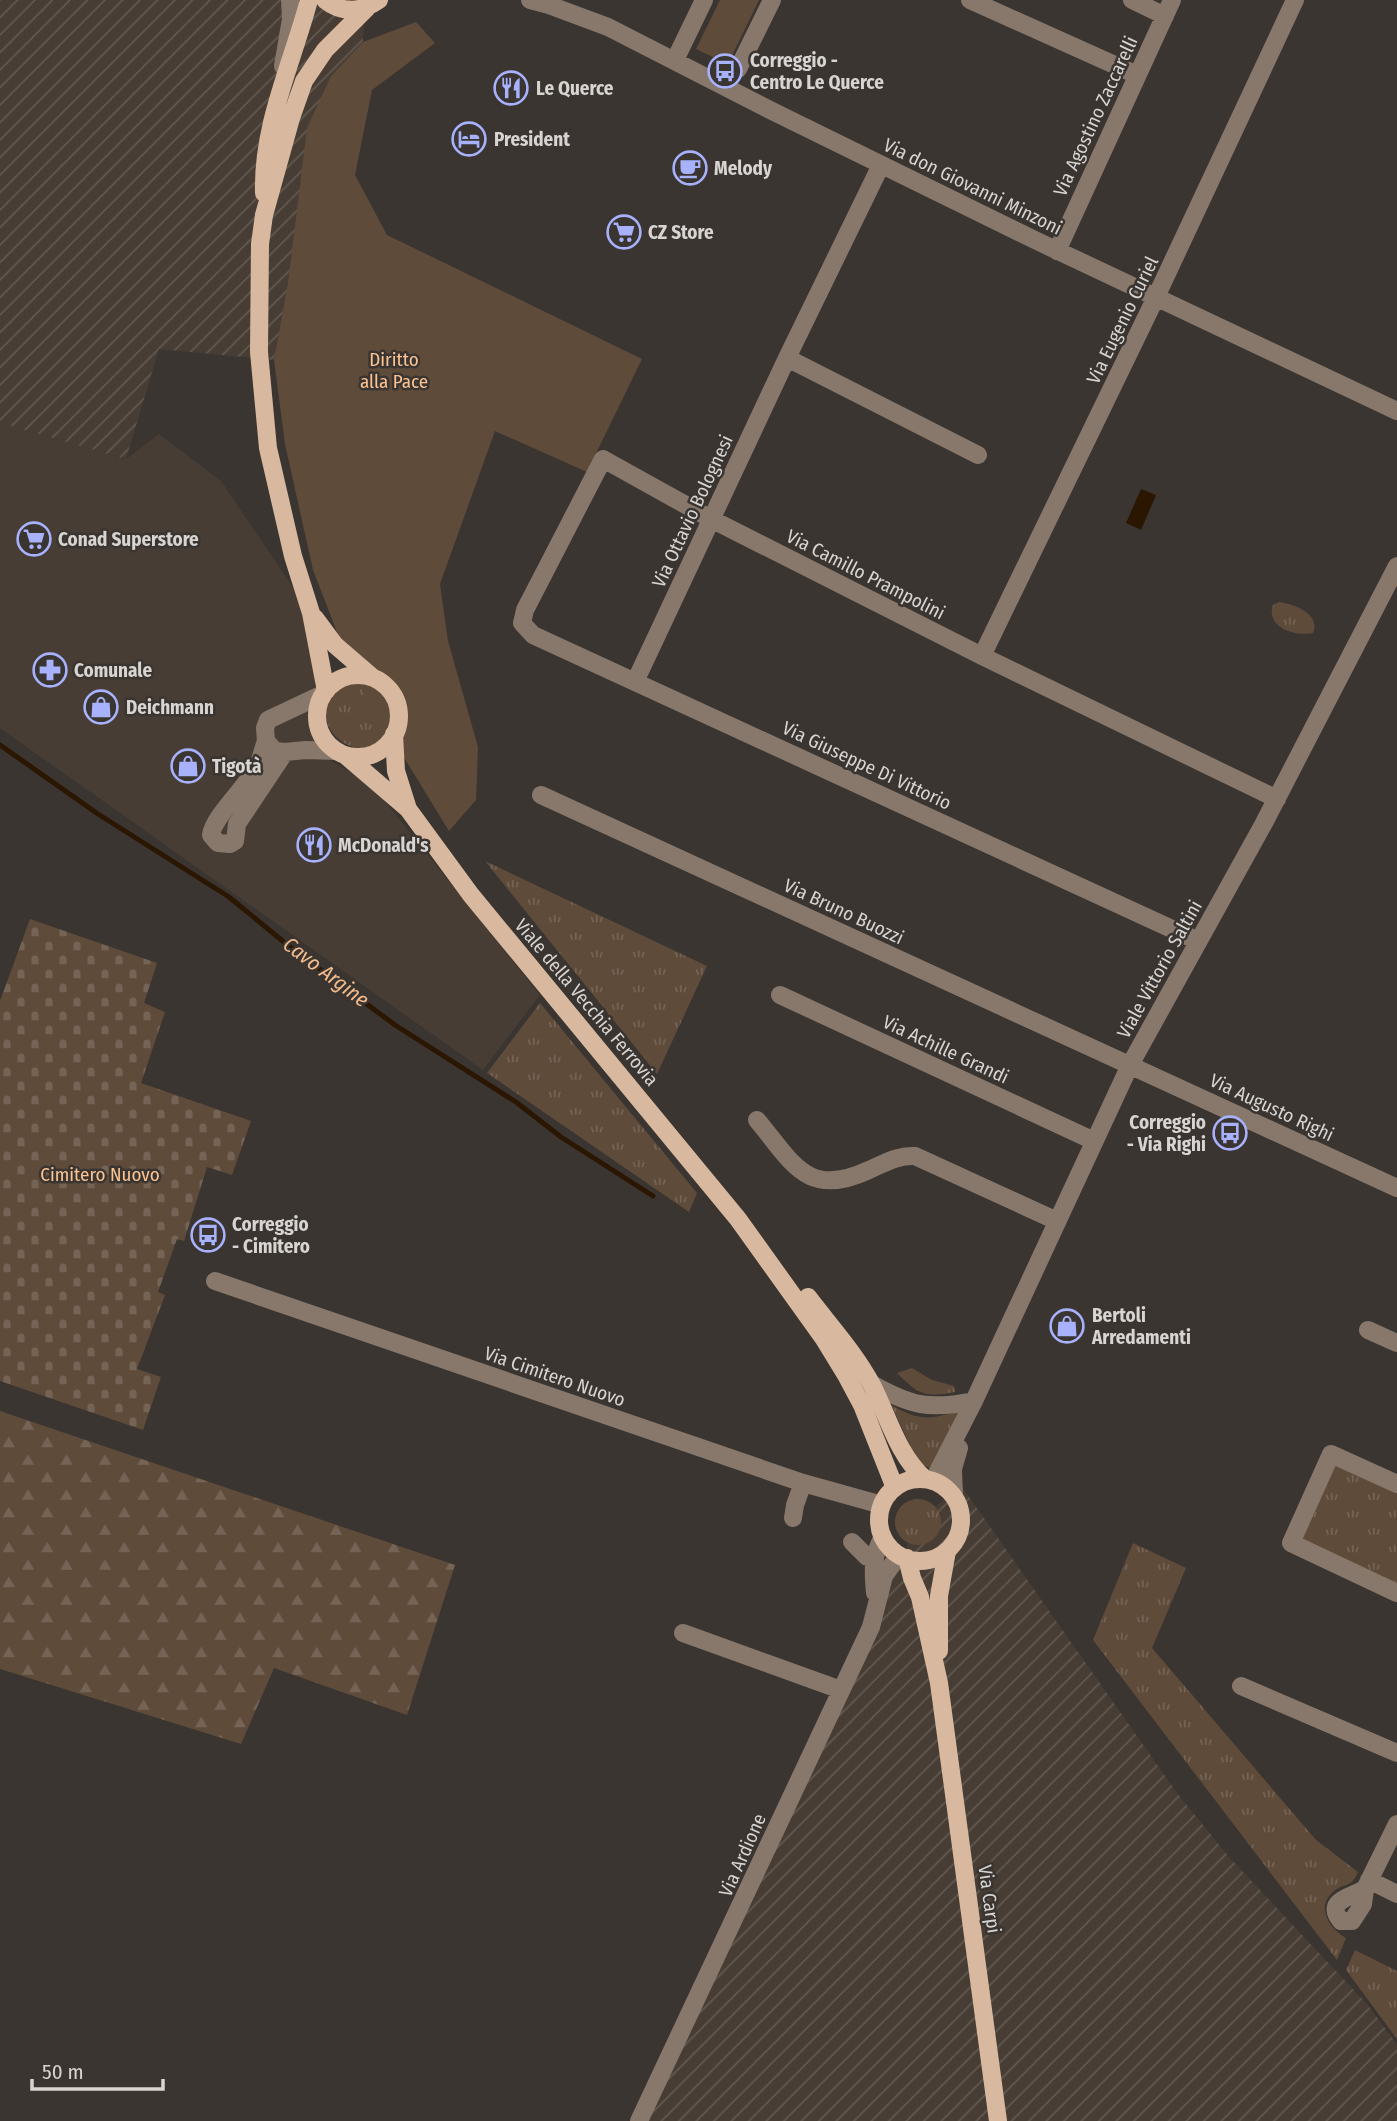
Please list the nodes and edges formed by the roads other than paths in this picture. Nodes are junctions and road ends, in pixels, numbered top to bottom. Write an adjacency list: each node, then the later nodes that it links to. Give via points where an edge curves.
1 (290, 0): 16 (street, via 291,19)
2 (309, 0): 16 (main road, Viale della Vecchia Ferrovia)
3 (325, 0): 11 (main road, via 354,10)
4 (386, 0): 11 (street)
5 (530, 0): 13 (street, Via don Giovanni Minzoni, via 608,27)
6 (704, 0): 13 (street)
7 (772, 0): 14 (street)
8 (971, 0): 15 (street)
9 (1132, 0): 12 (street)
10 (1296, 0): 20 (street, Via Eugenio Curiel)
11 (375, 3): 18 (main road, Viale della Vecchia Ferrovia, via 325,50 304,81)
12 (1168, 8): 15 (street, Via Agostino Zaccarelli)
13 (676, 60): 17 (street, Via don Giovanni Minzoni)
14 (738, 69)
15 (1137, 75): 19 (street, Via Agostino Zaccarelli)
16 (276, 103): 18 (main road, Viale della Vecchia Ferrovia, via 263,169)
17 (881, 165): 19 (street, Via don Giovanni Minzoni); 21 (street, Via Ottavio Bolognesi)
18 (264, 215): 26 (main road, Viale della Vecchia Ferrovia, via 257,320 264,417 272,469)
19 (1056, 251): 20 (street, Via don Giovanni Minzoni)
20 (1156, 297): 22 (street, Via don Giovanni Minzoni); 28 (street, Via Eugenio Curiel)
21 (787, 358): 23 (street); 24 (street, Via Ottavio Bolognesi)
22 (1397, 411)
23 (978, 455)
24 (711, 519): 27 (street, Via Camillo Prampolini, via 603,459); 28 (street, Via Camillo Prampolini); 30 (street, Via Ottavio Bolognesi)
25 (1397, 568): 37 (street, Viale Vittorio Saltini)
26 (311, 613): 29 (main road, Viale della Vecchia Ferrovia, via 335,645); 31 (main road, Viale della Vecchia Ferrovia)
27 (522, 622): 30 (street, Via Giuseppe Di Vittorio, via 533,635)
28 (982, 656): 37 (street, Via Camillo Prampolini)
29 (371, 677): 31 (main road, via 345,677); 32 (main road, Viale della Vecchia Ferrovia, via 395,698 399,719)
30 (635, 682): 39 (street, Via Giuseppe Di Vittorio)
31 (325, 692): 33 (street, via 268,720); 35 (main road, Viale della Vecchia Ferrovia, via 318,724 326,741)
32 (394, 734): 35 (main road, via 373,754); 38 (main road, Viale della Vecchia Ferrovia, via 396,771)
33 (266, 741): 34 (street, via 275,751); 34 (street, via 257,767 212,825 211,835 218,843 235,841 237,824)
34 (285, 752): 35 (street)
35 (341, 753): 38 (main road, Viale della Vecchia Ferrovia)
36 (541, 795): 41 (street, Via Bruno Buozzi)
37 (1277, 799): 39 (street, Viale Vittorio Saltini)
38 (408, 809): 45 (main road, Viale della Vecchia Ferrovia, via 471,895)
39 (1198, 941): 41 (street, Viale Vittorio Saltini)
40 (780, 995): 43 (street, Via Achille Grandi)
41 (1130, 1065): 43 (street, Viale Vittorio Saltini); 44 (street, Via Augusto Righi)
42 (757, 1120): 46 (street, via 798,1170 815,1180 848,1180 902,1156 915,1156)
43 (1094, 1141): 46 (street, Viale Vittorio Saltini)
44 (1396, 1184)
45 (738, 1219): 50 (main road, Viale della Vecchia Ferrovia, via 789,1273); 55 (main road, Viale della Vecchia Ferrovia, via 846,1375)
46 (1057, 1221): 51 (street, Viale Vittorio Saltini)
47 (215, 1281): 53 (street, Via Cimitero Nuovo)
48 (1368, 1330): 49 (street)
49 (1397, 1343)
50 (872, 1384): 51 (street, via 915,1405 945,1407); 52 (main road, Viale della Vecchia Ferrovia, via 913,1469)
51 (974, 1401): 52 (street, Viale Vittorio Saltini); 56 (street, Viale Vittorio Saltini, via 953,1469)
52 (929, 1480): 55 (main road, via 906,1481); 56 (main road)
53 (803, 1483): 57 (street, Via Cimitero Nuovo); 58 (street)
54 (1397, 1484): 64 (street, via 1331,1454 1291,1542)
55 (895, 1488): 57 (main road)
56 (954, 1496): 61 (main road, via 961,1521)
57 (882, 1506): 59 (main road)
58 (793, 1518)
59 (884, 1537): 62 (street, Via Ardione); 63 (main road)
60 (852, 1542): 62 (street, via 867,1557)
61 (947, 1551): 63 (main road, via 929,1560); 67 (main road, Via Carpi, via 939,1596)
62 (875, 1556): 65 (street, Via Ardione)
63 (903, 1556): 65 (street, Via Ardione, via 884,1576); 67 (main road, Via Carpi, via 920,1597)
64 (1397, 1593)
65 (876, 1604): 69 (street, Via Ardione, via 871,1627)
66 (683, 1633): 69 (street)
67 (939, 1683): 74 (main road, Via Carpi)
68 (1241, 1686): 70 (street)
69 (841, 1690): 73 (street, Via Ardione)
70 (1397, 1753)
71 (1397, 1824): 72 (street, via 1367,1885)
72 (1397, 1894)
73 (639, 2121)
74 (998, 2121)

